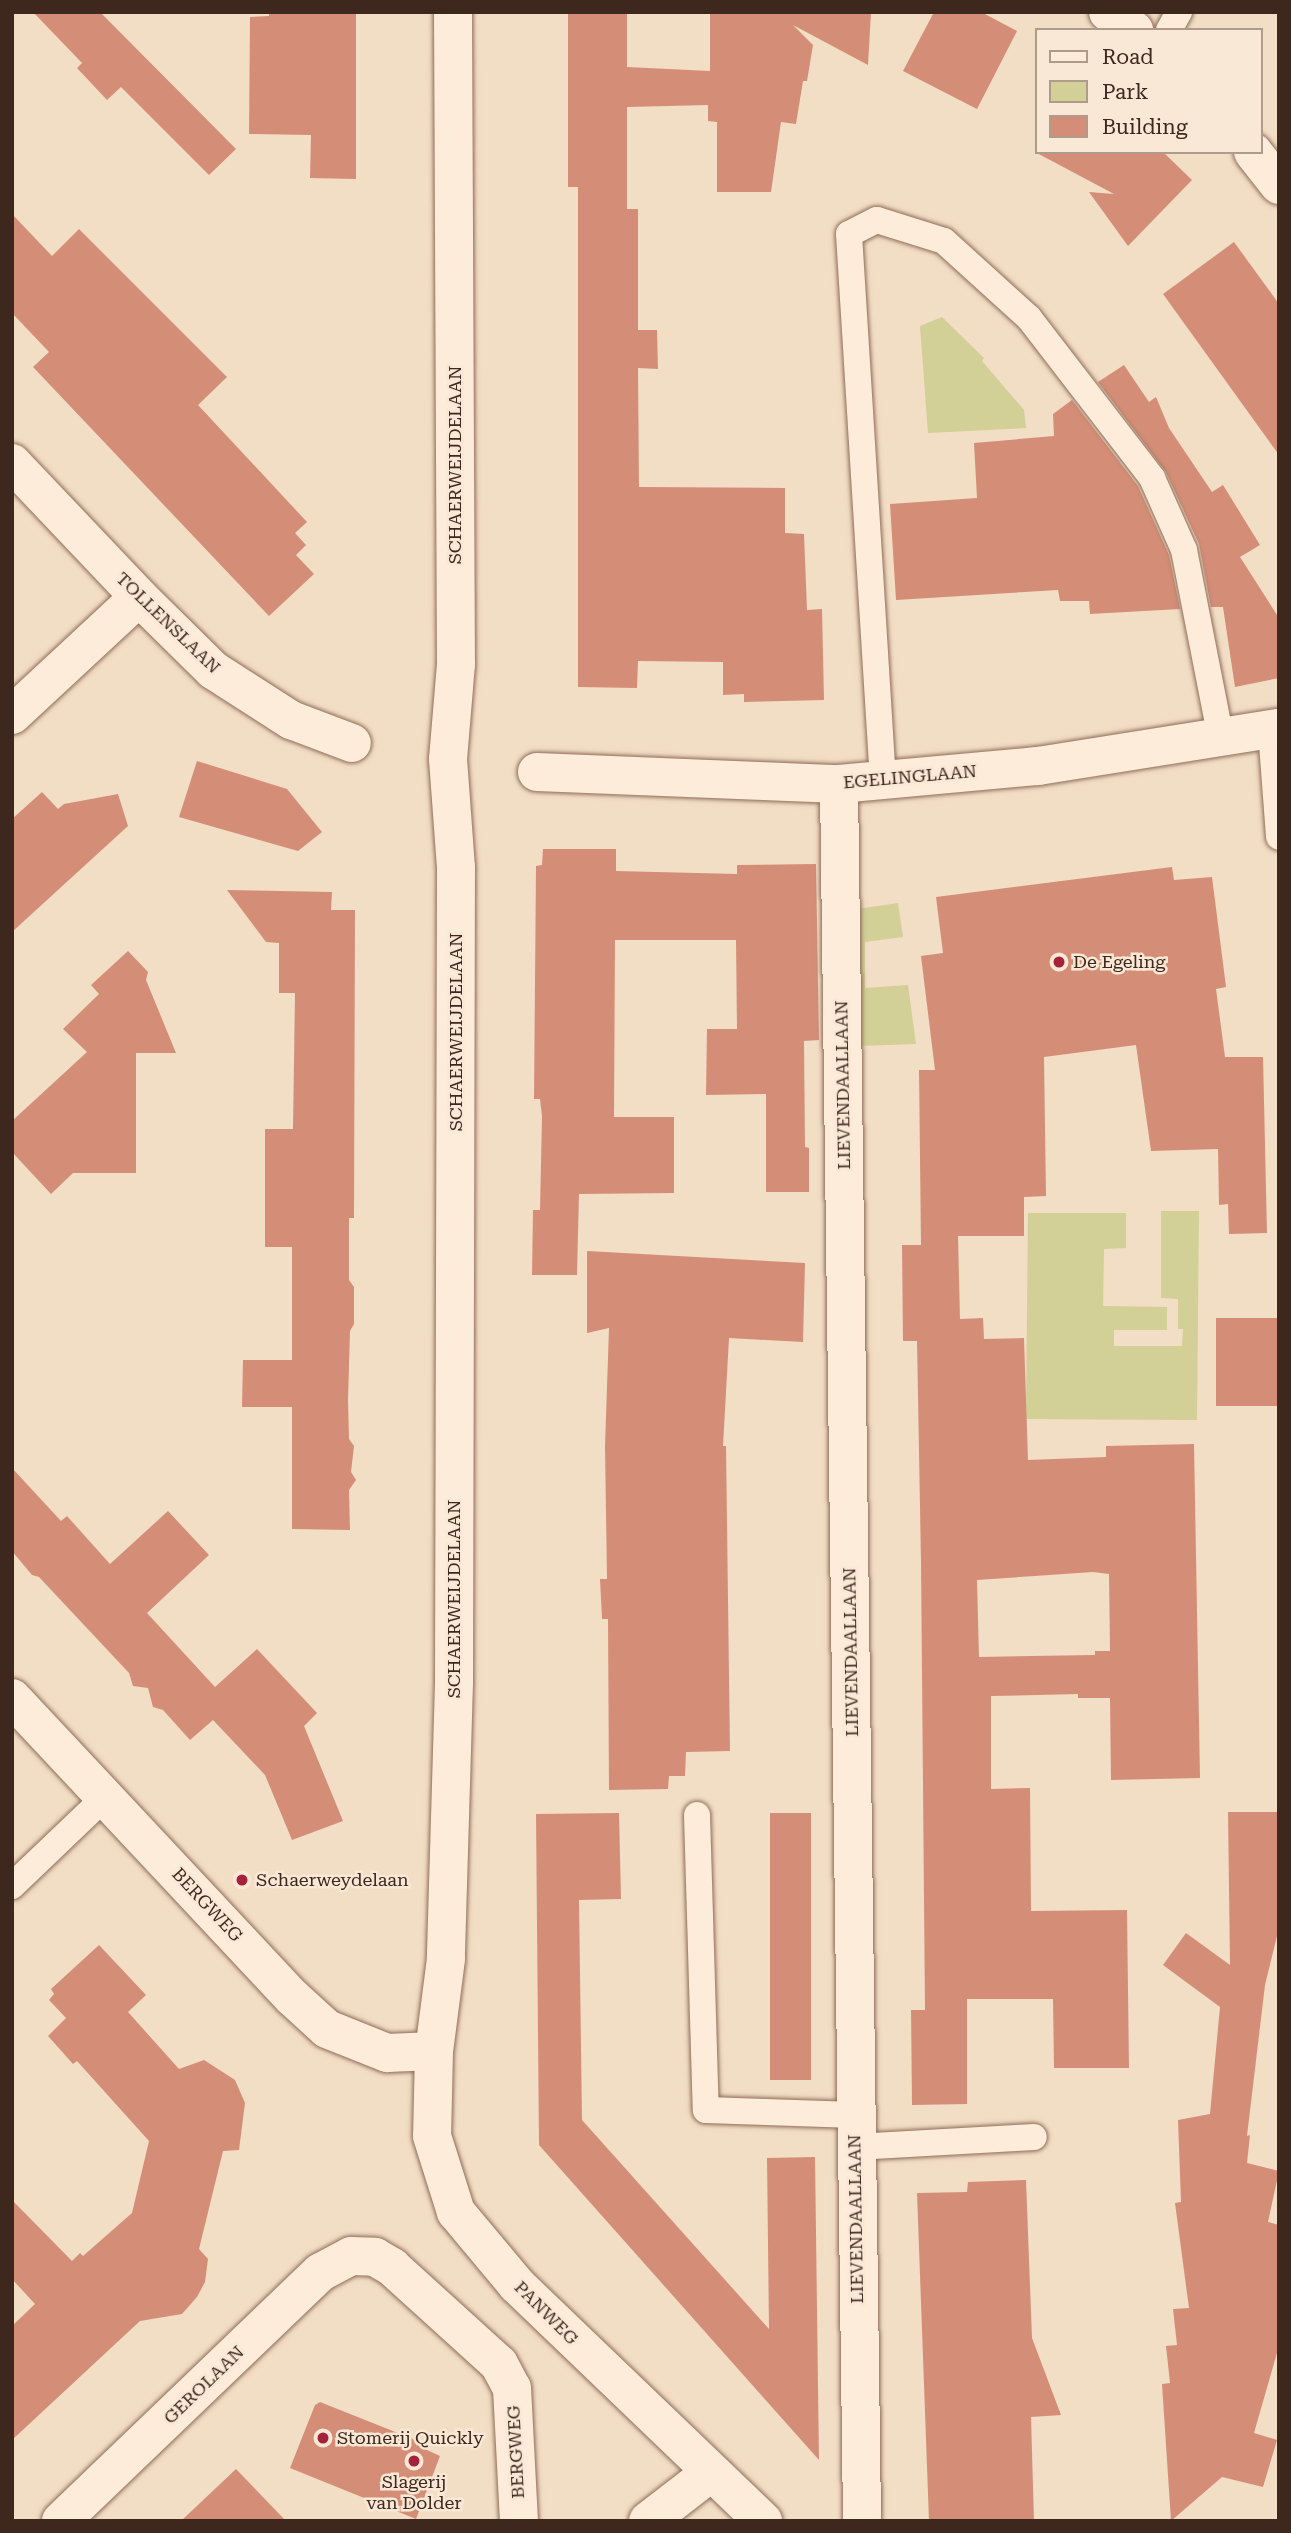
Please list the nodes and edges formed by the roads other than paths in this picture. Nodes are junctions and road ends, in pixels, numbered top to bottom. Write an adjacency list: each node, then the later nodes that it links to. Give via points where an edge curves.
1 (453, 12): 22 (street, SCHAERWEIJDELAAN, via 456,664 448,759 456,867 454,1683 446,1959)
2 (1108, 12): 4 (street)
3 (1179, 12): 5 (lane)
4 (1131, 28)
5 (1170, 28)
6 (1255, 154): 7 (street)
7 (1279, 185)
8 (12, 463): 9 (street, TOLLENSLAAN)
9 (139, 597): 10 (street); 13 (street, TOLLENSLAAN, via 214,670 291,720)
10 (12, 715)
11 (1275, 729): 12 (street, EGELINGLAAN); 17 (lane)
12 (1220, 738): 15 (street, EGELINGLAAN, via 1038,766); 15 (lane, via 1184,550 1152,478 1029,318 944,241 877,220 849,234)
13 (352, 743)
14 (537, 772): 16 (street, EGELINGLAAN)
15 (883, 780): 16 (street, EGELINGLAAN)
16 (839, 784): 23 (street, LIEVENDAALLAAN)
17 (1279, 837)
18 (12, 1698): 19 (street, BERGWEG)
19 (105, 1797): 21 (lane); 22 (street, BERGWEG, via 327,2029 387,2053)
20 (697, 1815): 23 (lane, via 706,2110)
21 (12, 1886)
22 (434, 2051): 26 (street, PANWEG, via 432,2136 456,2212 517,2285)
23 (855, 2131): 24 (lane); 31 (street, LIEVENDAALLAAN)
24 (1034, 2137)
25 (351, 2256): 27 (street, GEROLAAN, via 321,2273); 28 (street, BERGWEG, via 375,2257 392,2267 499,2364 512,2388)
26 (710, 2473): 29 (street); 30 (street, PANWEG)
27 (61, 2521)
28 (519, 2521)
29 (648, 2521)
30 (763, 2521)
31 (862, 2521)

